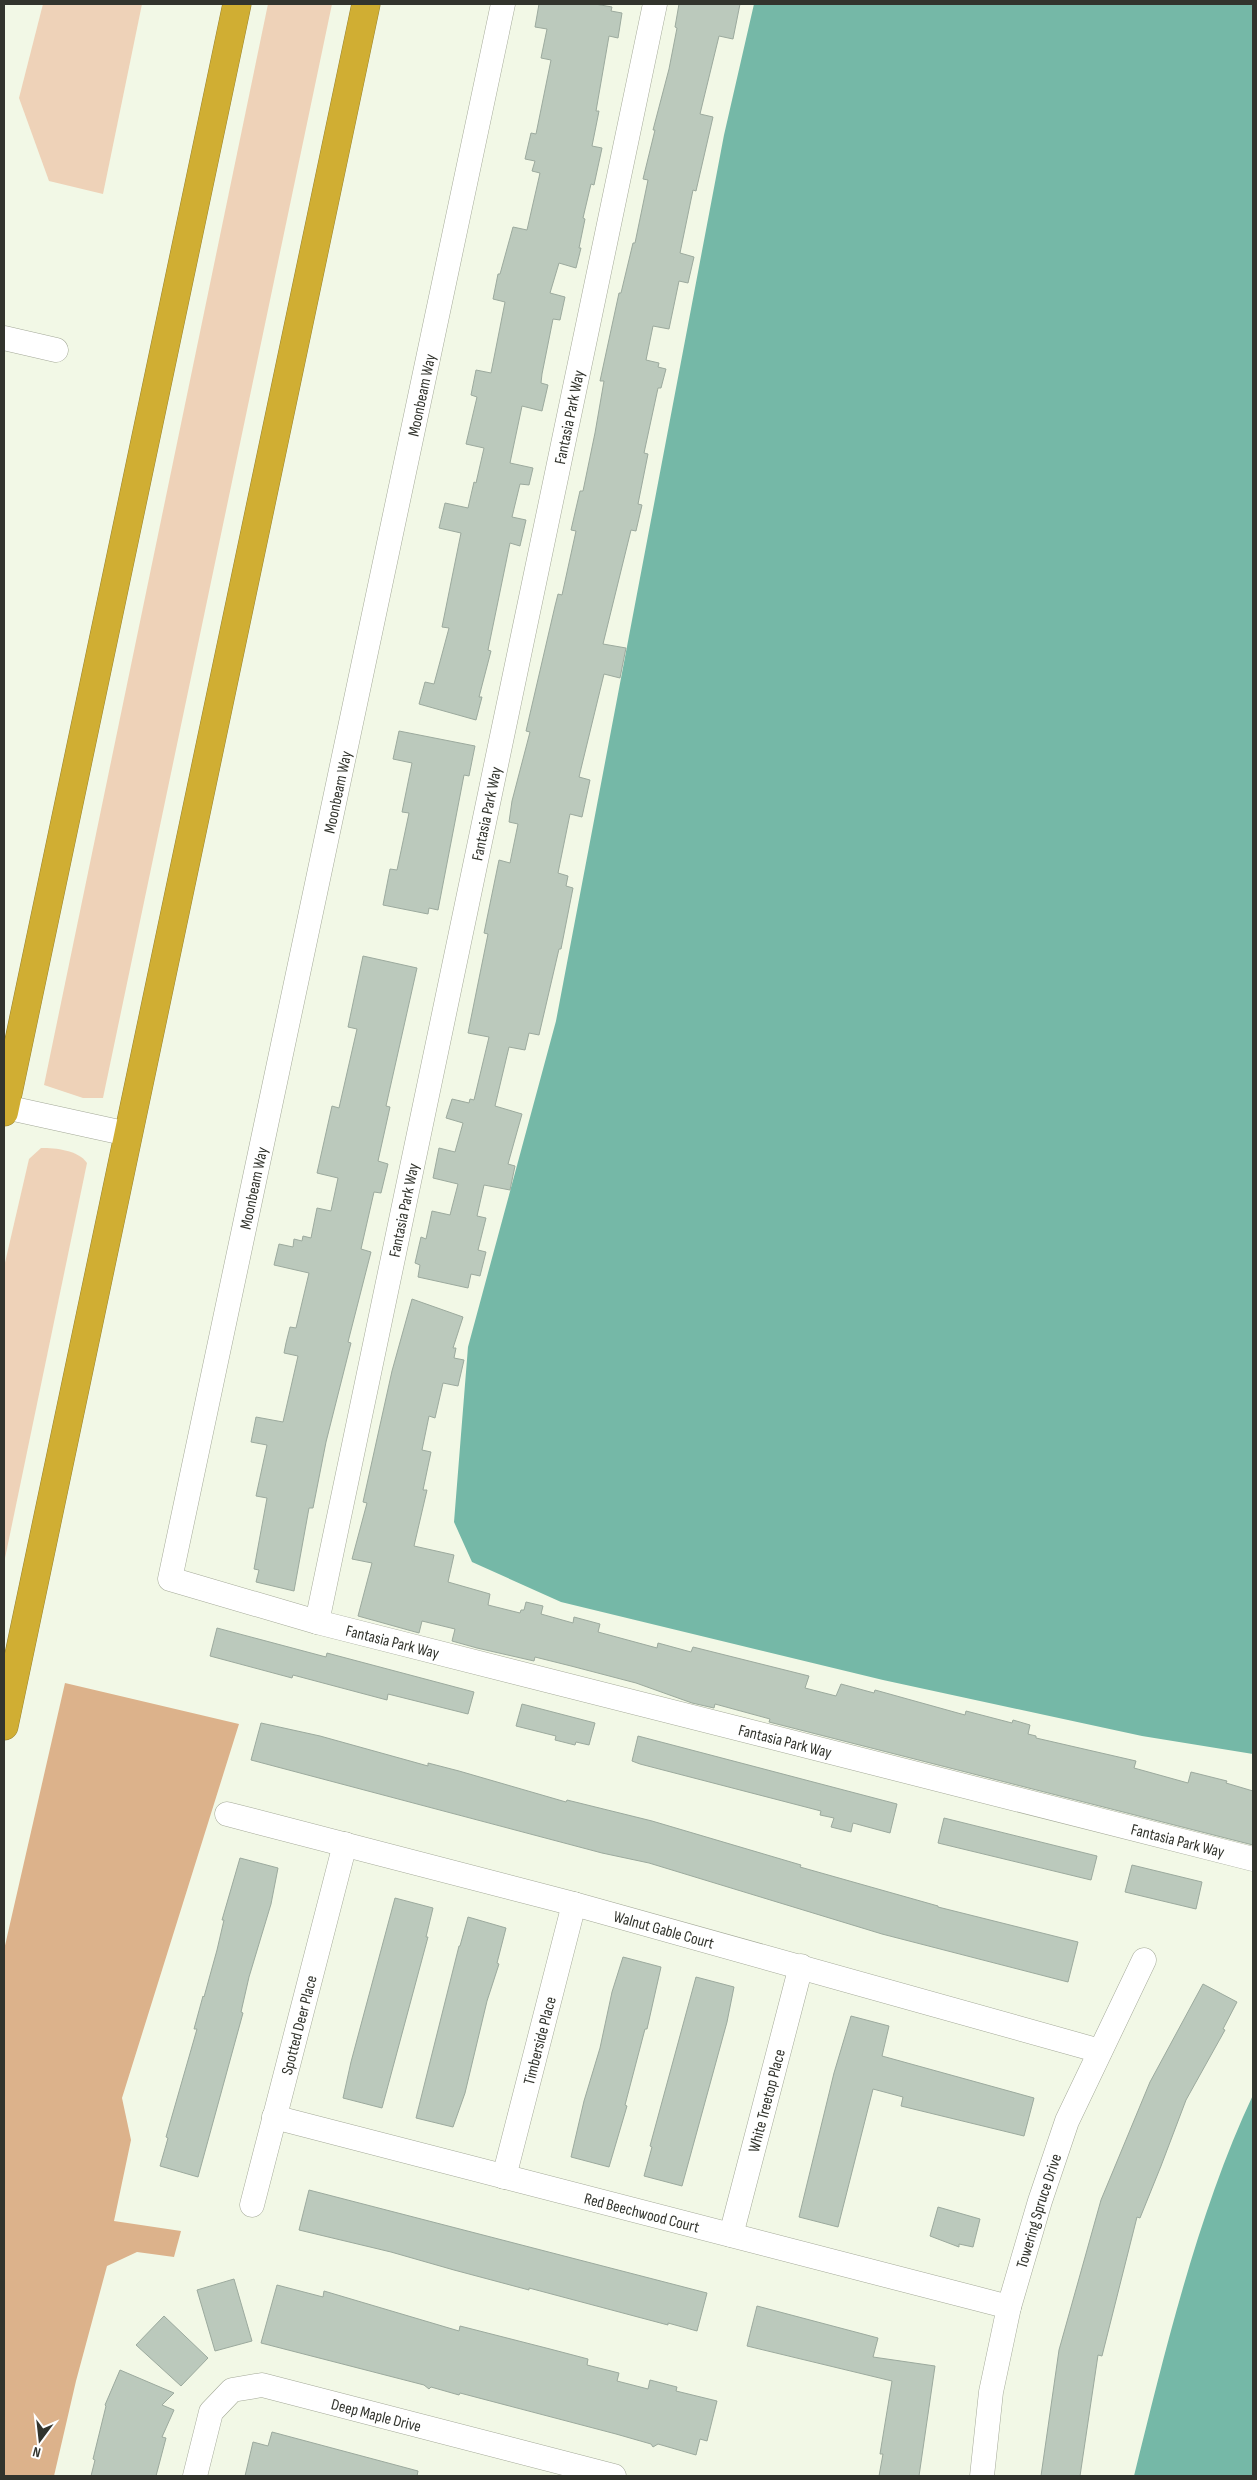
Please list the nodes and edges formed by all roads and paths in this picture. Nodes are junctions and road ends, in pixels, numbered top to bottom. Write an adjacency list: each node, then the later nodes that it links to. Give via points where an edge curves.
1 (237, 4): 7 (highway)
2 (366, 4): 8 (highway)
3 (503, 4): 9 (street, Moonbeam Way)
4 (655, 4): 10 (street, Fantasia Park Way)
5 (4, 338): 6 (street)
6 (56, 350)
7 (4, 1110): 8 (street)
8 (128, 1134): 11 (highway)
9 (170, 1579): 10 (street, Fantasia Park Way)
10 (317, 1622): 14 (street, Fantasia Park Way)
11 (4, 1726)
12 (228, 1814): 13 (street, Walnut Gable Court)
13 (345, 1844): 15 (street, Walnut Gable Court); 19 (street, Spotted Deer Place)
14 (1253, 1859)
15 (574, 1904): 17 (street, Walnut Gable Court); 20 (street, Timberside Place)
16 (1144, 1960): 18 (street, Towering Spruce Drive)
17 (801, 1966): 18 (street, Walnut Gable Court); 22 (street, White Treetop Place)
18 (1100, 2051): 23 (street, Towering Spruce Drive, via 1067,2121)
19 (274, 2117): 20 (street, Red Beechwood Court); 21 (street, Spotted Deer Place)
20 (504, 2177): 22 (street, Red Beechwood Court)
21 (252, 2205)
22 (731, 2236): 23 (street, Red Beechwood Court)
23 (1009, 2307): 26 (street, Towering Spruce Drive, via 991,2392)
24 (195, 2476): 25 (street, Deep Maple Drive, via 211,2412 232,2390 262,2385)
25 (614, 2476)
26 (982, 2476)

